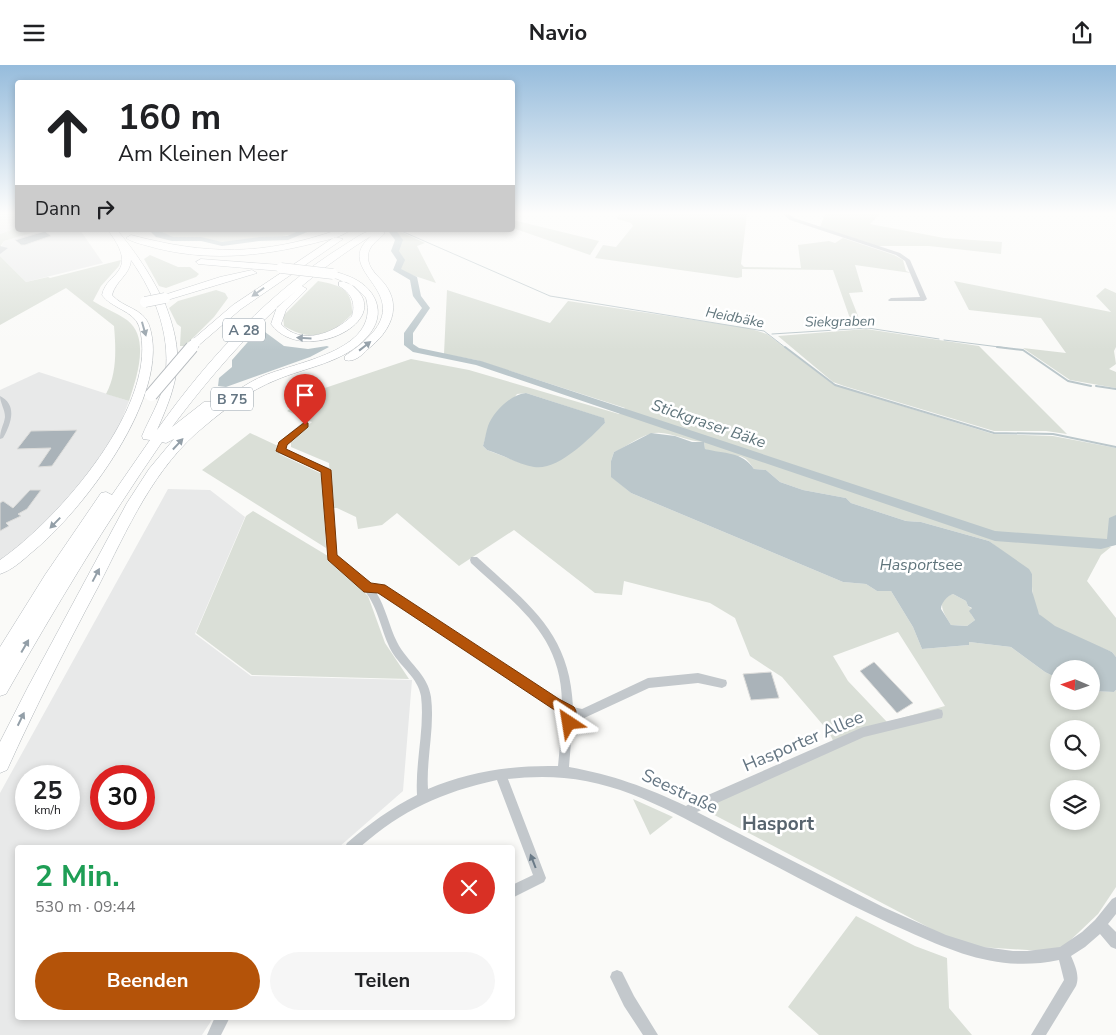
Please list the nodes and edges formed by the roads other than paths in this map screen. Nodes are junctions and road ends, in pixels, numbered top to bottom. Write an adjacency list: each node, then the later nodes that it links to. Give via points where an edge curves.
1 (128, 259): 12 (highway, via 108,290)
2 (136, 259): 19 (highway, via 164,316 173,348 170,386)
3 (191, 259): 10 (highway)
4 (309, 259): 20 (highway, one-way to 20, bridge, via 237,307 195,343)
5 (319, 259): 19 (highway, A 28, via 251,313 210,357)
6 (328, 259): 21 (highway, A 28, via 259,315 207,373)
7 (340, 259): 11 (highway, one-way to 7, via 356,294 360,310 351,325 333,335 309,339 280,330 276,324 277,317 291,299)
8 (364, 259): 17 (highway, one-way to 8, via 251,394 335,365 372,341 386,321 390,303)
9 (906, 259): 13 (street, via 924,299)
10 (279, 270): 11 (highway); 12 (highway, bridge, via 238,275 145,302 120,302)
11 (329, 277): 14 (highway, via 358,285 369,295 374,307 367,329 336,355)
12 (109, 298): 20 (highway, one-way to 20, via 138,316 144,324 147,347 144,374 135,404)
13 (891, 299)
14 (272, 377): 17 (highway, B 75, via 222,405); 21 (highway, via 235,391 200,410)
15 (0, 398): 18 (street, via 9,409 9,416)
16 (305, 425): 24 (street, via 282,444 281,451 326,470 332,557)
17 (196, 427): 30 (highway, one-way to 17, via 111,547 162,463)
18 (0, 436)
19 (148, 437): 25 (highway, A 28, via 51,579)
20 (105, 457): 23 (highway, one-way to 23, via 58,519)
21 (142, 460): 27 (highway, A 28, one-way to 21, via 69,571)
22 (474, 560): 28 (street, via 534,618 552,643 564,674)
23 (0, 568)
24 (369, 588): 28 (street, via 381,589); 33 (street, via 390,638 422,681 426,696 421,774)
25 (0, 662)
26 (722, 683): 28 (street, via 698,678 648,683 582,714)
27 (0, 688)
28 (569, 711): 31 (street)
29 (938, 714): 34 (street, Hasporter Allee, via 863,732 696,806)
30 (0, 763)
31 (563, 772): 32 (street, Seestraße); 34 (street, Seestraße, via 622,785)
32 (500, 774): 33 (street, Seestraße); 36 (street, one-way to 32, via 540,878)
33 (423, 796): 35 (street, Seestraße)
34 (687, 813): 40 (street, Seestraße, via 864,904 965,951 995,957 1029,958)
35 (357, 845)
36 (515, 890)
37 (1116, 903): 38 (street, Seestraße)
38 (1100, 924): 39 (street); 40 (street, Seestraße, via 1088,937)
39 (1116, 941)
40 (1063, 953): 45 (street, via 1071,981)
41 (617, 977): 44 (street)
42 (222, 1020): 43 (street)
43 (214, 1035)
44 (651, 1035)
45 (1038, 1035)

